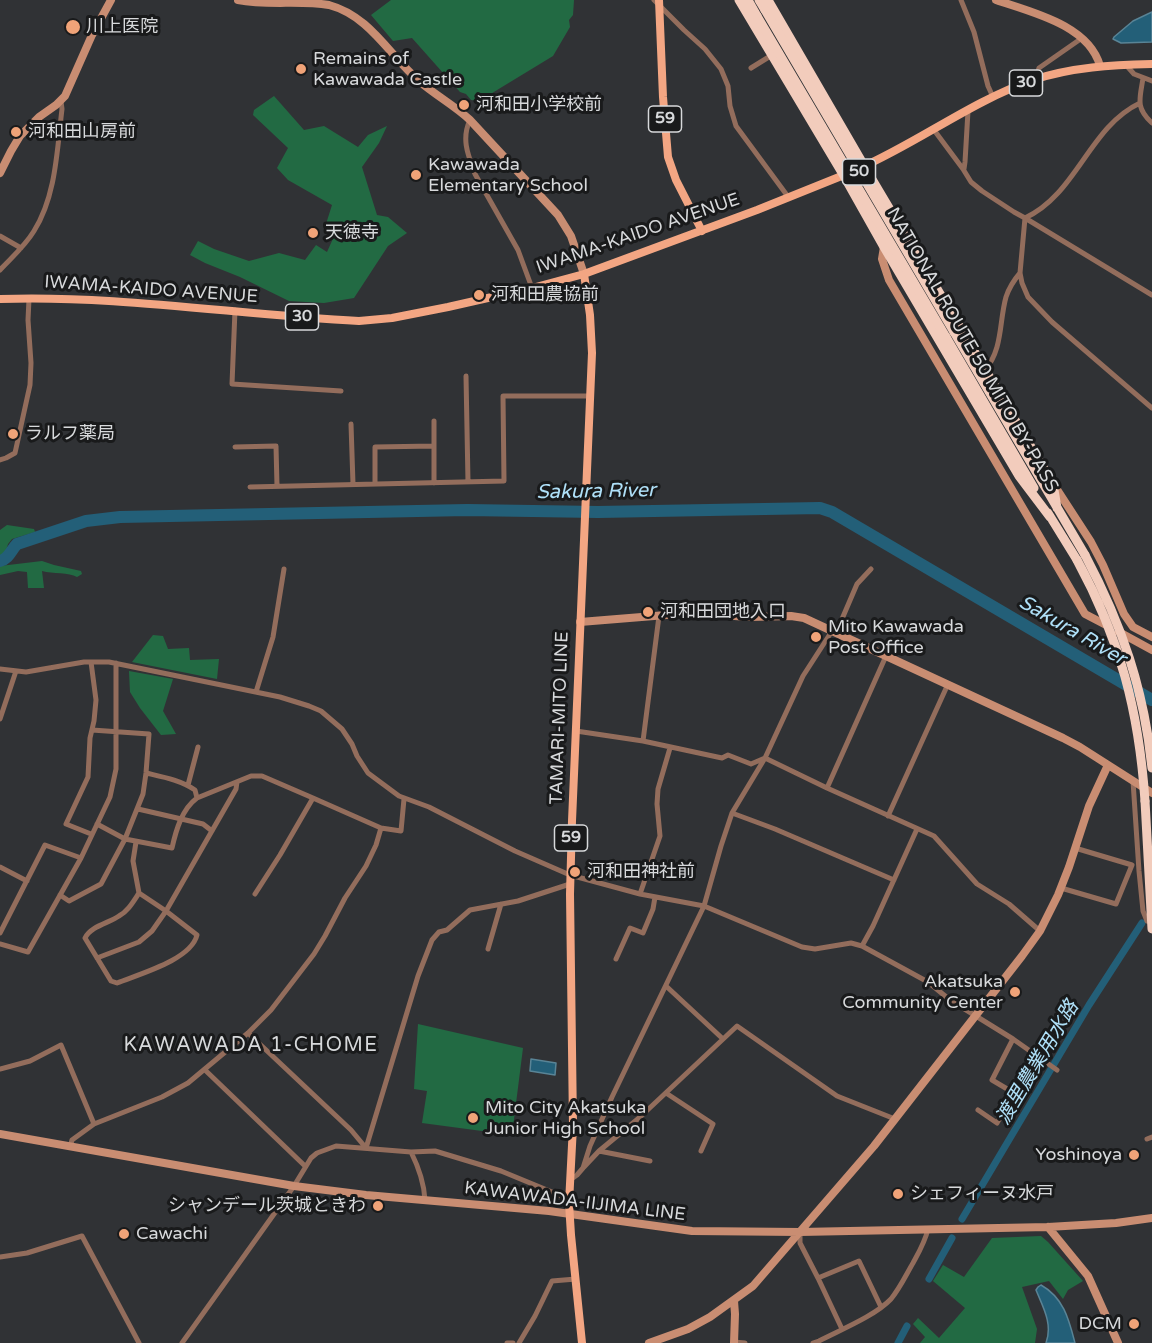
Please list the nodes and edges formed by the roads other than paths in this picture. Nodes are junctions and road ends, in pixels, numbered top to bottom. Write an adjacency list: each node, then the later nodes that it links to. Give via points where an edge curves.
1 (111, 0): 21 (street)
2 (238, 0): 24 (street, via 308,1 344,11 367,26 420,82)
3 (739, 0): 12 (highway)
4 (748, 0): 10 (highway, NATIONAL ROUTE 50 MITO BY-PASS / 50)
5 (759, 0): 10 (highway, NATIONAL ROUTE 50 MITO BY-PASS / 50)
6 (768, 0): 27 (highway)
7 (962, 0): 20 (street)
8 (996, 0): 11 (street, via 1051,20)
9 (657, 2): 31 (street, via 722,69 736,126); 33 (main road, 59, via 668,157)
10 (761, 13): 45 (highway, NATIONAL ROUTE 50 MITO BY-PASS / 50, bridge)
11 (1083, 38): 15 (street); 18 (street, via 1039,68)
12 (772, 55): 16 (street); 30 (highway)
13 (1152, 64): 14 (main road, IWAMA-KAIDO AVENUE / 30)
14 (1126, 65): 15 (main road, IWAMA-KAIDO AVENUE / 30); 17 (street)
15 (1100, 66): 18 (main road, IWAMA-KAIDO AVENUE / 30)
16 (751, 68)
17 (1143, 78): 19 (street); 22 (street)
18 (1035, 80): 20 (main road, IWAMA-KAIDO AVENUE / 30)
19 (1152, 81)
20 (993, 97): 23 (main road, IWAMA-KAIDO AVENUE / 30)
21 (61, 101): 29 (street, via 21,136); 36 (street, via 48,199 37,226)
22 (1140, 103): 25 (street); 32 (street, via 1106,131 1054,199)
23 (968, 111): 26 (main road, IWAMA-KAIDO AVENUE / 30); 28 (street)
24 (470, 120): 39 (street, via 558,214 571,236); 40 (street, via 466,138 475,174 518,250)
25 (1152, 123)
26 (934, 130): 27 (main road, IWAMA-KAIDO AVENUE / 30); 28 (street)
27 (865, 166): 30 (main road, IWAMA-KAIDO AVENUE / 30); 46 (highway)
28 (963, 169): 32 (street, via 982,191)
29 (0, 173)
30 (844, 176): 31 (main road, IWAMA-KAIDO AVENUE / 30); 35 (highway)
31 (789, 198): 33 (main road, IWAMA-KAIDO AVENUE / 30)
32 (1025, 218): 38 (street); 41 (street)
33 (702, 231): 39 (main road, IWAMA-KAIDO AVENUE / 30)
34 (0, 236): 36 (street)
35 (884, 247): 64 (highway, via 1019,476); 72 (street, via 882,259 889,280 1085,614)
36 (21, 248): 37 (street)
37 (0, 270)
38 (1020, 273): 46 (street, via 1010,286 1001,332 992,362); 50 (street, via 1024,291 1037,307)
39 (584, 274): 40 (main road, IWAMA-KAIDO AVENUE / 30); 49 (main road, TAMARI-MITO LINE / 59, via 592,336)
40 (532, 288): 44 (main road, IWAMA-KAIDO AVENUE / 30, via 370,321)
41 (1152, 295)
42 (0, 299): 43 (main road, IWAMA-KAIDO AVENUE / 30)
43 (29, 299): 44 (main road, IWAMA-KAIDO AVENUE / 30); 55 (street, via 30,385 15,453)
44 (235, 310): 48 (street, via 232,384)
45 (950, 335): 63 (highway, NATIONAL ROUTE 50 MITO BY-PASS / 50); 64 (highway, NATIONAL ROUTE 50 MITO BY-PASS / 50)
46 (985, 370): 60 (highway)
47 (466, 376): 56 (street)
48 (341, 391)
49 (590, 396): 56 (street, via 503,396 504,481); 69 (main road, TAMARI-MITO LINE / 59)
50 (1152, 408)
51 (434, 421): 53 (street)
52 (351, 424): 58 (street)
53 (434, 446): 57 (street); 59 (street, via 375,447)
54 (235, 447): 61 (street, via 276,446)
55 (0, 460)
56 (468, 482): 57 (street)
57 (434, 483): 59 (street)
58 (353, 484): 59 (street); 61 (street)
59 (375, 484)
60 (1053, 484): 63 (highway); 71 (street, via 1091,542 1124,614 1133,627)
61 (277, 486): 62 (street)
62 (250, 487)
63 (1057, 508): 65 (highway, NATIONAL ROUTE 50 MITO BY-PASS / 50)
64 (1050, 517): 65 (highway, NATIONAL ROUTE 50 MITO BY-PASS / 50)
65 (1081, 557): 89 (highway, 50, bridge, via 1111,605 1134,672); 125 (highway, 50, bridge, via 1125,675 1137,728)
66 (872, 568): 70 (street, via 857,584)
67 (284, 569): 79 (street, via 273,638)
68 (659, 616): 69 (street); 70 (street, via 791,616); 84 (street)
69 (580, 622): 82 (main road, TAMARI-MITO LINE / 59)
70 (834, 632): 73 (street); 87 (street, via 803,676)
71 (1152, 638)
72 (1152, 650)
73 (886, 656): 78 (street); 94 (street)
74 (91, 662): 75 (street); 77 (street); 81 (street, via 96,700)
75 (116, 663): 79 (street); 83 (street)
76 (0, 669): 77 (street)
77 (16, 671): 80 (street)
78 (948, 684): 88 (street, via 1063,738); 101 (street)
79 (256, 692): 98 (street, via 321,711 342,729 368,773)
80 (0, 719)
81 (92, 730): 83 (street); 107 (street, via 88,777 66,824)
82 (576, 731): 84 (street); 113 (main road, TAMARI-MITO LINE / 59)
83 (116, 732): 90 (street, via 149,734); 103 (street, via 114,782)
84 (643, 741): 86 (street)
85 (198, 747): 93 (street)
86 (670, 748): 87 (street, via 722,758 728,755 751,764); 119 (street, via 658,789 660,836)
87 (765, 758): 94 (street); 100 (street)
88 (1108, 765): 91 (street); 110 (street)
89 (1152, 768)
90 (146, 772): 93 (street); 99 (street)
91 (1133, 781): 95 (street); 125 (street, via 1143,911 1147,921)
92 (237, 782): 96 (street); 97 (street, via 262,776); 106 (street)
93 (188, 785): 96 (street, via 195,789)
94 (827, 789): 101 (street)
95 (1152, 793)
96 (197, 798): 102 (street)
97 (312, 798): 104 (street); 118 (street)
98 (404, 799): 104 (street, via 401,831); 113 (street, via 429,807)
99 (138, 809): 102 (street); 108 (street)
100 (732, 813): 114 (street); 123 (street)
101 (888, 816): 105 (street)
102 (182, 818): 106 (street); 109 (street, via 172,848)
103 (97, 824): 107 (street); 108 (street)
104 (381, 828): 136 (street, via 366,866 314,954)
105 (917, 828): 114 (street); 127 (street, via 934,836 977,884 1009,904)
106 (212, 831): 124 (street)
107 (91, 834): 111 (street)
108 (125, 839): 109 (street); 120 (street, via 101,884 69,901)
109 (136, 842): 117 (street, via 133,861)
110 (1075, 848): 116 (street); 116 (street, via 1132,865 1116,904)
111 (81, 858): 115 (street, via 45,845); 120 (street)
112 (0, 867): 115 (street)
113 (570, 879): 119 (street); 122 (street); 155 (main road, TAMARI-MITO LINE / 59)
114 (894, 880): 130 (street)
115 (27, 881): 128 (street)
116 (1061, 888): 127 (street)
117 (139, 893): 124 (street); 132 (street, via 119,917 88,932 85,938)
118 (255, 894)
119 (640, 894): 121 (street)
120 (60, 896): 129 (street, via 28,952)
121 (656, 897): 123 (street); 133 (street, via 643,933 630,928)
122 (501, 904): 131 (street); 148 (street, via 470,910 432,940)
123 (704, 906): 130 (street, via 802,947 815,949 851,943); 134 (street)
124 (166, 911): 132 (street, via 139,942); 132 (street, via 197,934 195,941 169,963 117,983 111,981)
125 (1152, 922): 126 (highway, 50)
126 (1152, 929)
127 (1040, 931): 135 (street)
128 (0, 933)
129 (0, 944)
130 (862, 946): 135 (street, via 928,982)
131 (488, 949)
132 (97, 958)
133 (616, 959)
134 (666, 986): 137 (street); 154 (street, via 612,1097)
135 (975, 1016): 138 (street); 144 (street)
136 (248, 1033): 140 (street); 148 (street)
137 (723, 1039): 142 (street); 144 (street, via 737,1026 837,1096)
138 (1013, 1039): 141 (street); 143 (street, via 992,1080 1014,1093 997,1123)
139 (0, 1069): 145 (street, via 30,1061 61,1045)
140 (205, 1070): 145 (street, via 164,1096); 153 (street)
141 (1058, 1070)
142 (666, 1093): 149 (street); 150 (street, via 713,1124)
143 (978, 1110)
144 (895, 1119): 163 (street)
145 (94, 1124): 147 (street, via 72,1140)
146 (0, 1134): 147 (street, KAWAWADA-IIJIMA LINE)
147 (70, 1147): 156 (street, KAWAWADA-IIJIMA LINE)
148 (366, 1148): 151 (street); 153 (street, via 336,1146 317,1153)
149 (599, 1151): 152 (street); 154 (street)
150 (700, 1151)
151 (411, 1152): 157 (street, via 435,1151 464,1159); 158 (street, via 424,1185)
152 (650, 1161)
153 (305, 1166): 156 (street)
154 (583, 1168): 155 (street)
155 (570, 1179): 157 (main road, TAMARI-MITO LINE / 59)
156 (294, 1186): 158 (street, KAWAWADA-IIJIMA LINE); 171 (street)
157 (569, 1199): 159 (main road, TAMARI-MITO LINE / 59)
158 (425, 1200): 159 (street, KAWAWADA-IIJIMA LINE)
159 (570, 1214): 163 (street, KAWAWADA-IIJIMA LINE, via 692,1231); 166 (main road, TAMARI-MITO LINE / 59)
160 (1152, 1218): 161 (street, KAWAWADA-IIJIMA LINE)
161 (1048, 1227): 162 (street, KAWAWADA-IIJIMA LINE); 180 (street, via 1088,1276)
162 (928, 1229): 163 (street, KAWAWADA-IIJIMA LINE); 168 (street, via 898,1290)
163 (800, 1232): 165 (street, via 800,1243); 167 (street, via 753,1286)
164 (0, 1257): 170 (street, via 82,1236)
165 (819, 1278): 168 (street, via 859,1261); 169 (street)
166 (576, 1279): 174 (street, via 552,1281); 175 (main road, TAMARI-MITO LINE / 59)
167 (734, 1301): 176 (street, via 688,1329); 177 (street)
168 (881, 1307): 169 (street)
169 (842, 1329): 179 (street)
170 (139, 1343)
171 (182, 1343)
172 (507, 1343): 173 (street)
173 (513, 1343)
174 (519, 1343)
175 (582, 1343)
176 (649, 1343)
177 (734, 1343): 178 (street)
178 (745, 1343)
179 (813, 1343)
180 (1118, 1343)

